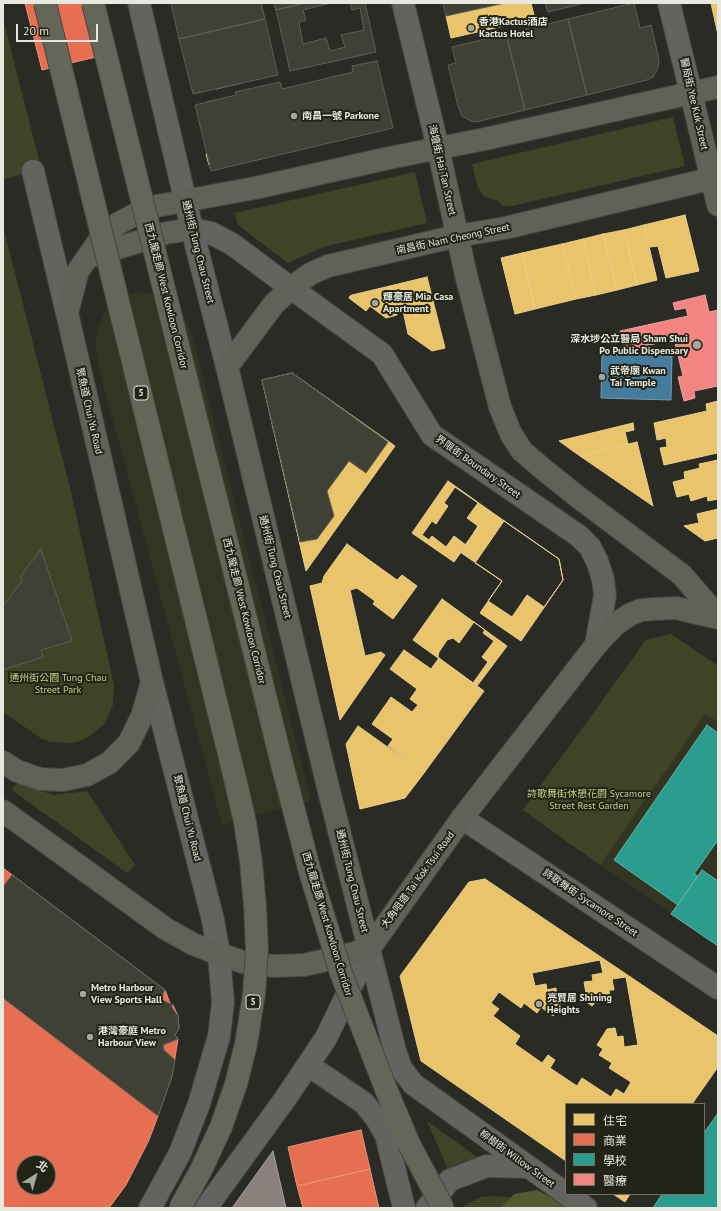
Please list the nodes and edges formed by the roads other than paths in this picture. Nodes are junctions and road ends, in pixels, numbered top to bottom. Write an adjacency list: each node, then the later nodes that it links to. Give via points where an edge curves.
1 (45, 3): 36 (highway, 5, bridge, via 236,783 251,862 256,949 254,994 246,1044 236,1084 221,1126)
2 (93, 3): 31 (highway, 西九龍走廊 West Kowloon Corridor, bridge, via 310,872 341,973)
3 (138, 3): 11 (street, 通州街 Tung Chau Street)
4 (403, 3): 8 (street, 海壇街 Hai Tan Street)
5 (669, 3): 7 (street, 醫局街 Yee Kuk Street)
6 (718, 87): 7 (main road)
7 (691, 93): 8 (main road); 10 (main road, 醫局街 Yee Kuk Street)
8 (438, 148): 11 (main road); 14 (main road, 海壇街 Hai Tan Street)
9 (33, 171): 17 (street)
10 (715, 177): 12 (main road, 醫局街 Yee Kuk Street); 14 (main road, 南昌街 Nam Cheong Street, via 506,228)
11 (185, 201): 13 (street, 通州街 Tung Chau Street); 15 (main road, 聚魚道 Chui Yu Road, via 157,206 118,224 101,238)
12 (718, 205)
13 (192, 229): 15 (main road, via 166,233); 16 (street, 界限街 Boundary Street, via 211,233 232,244); 18 (street, 通州街 Tung Chau Street)
14 (457, 236): 16 (main road, 南昌街 Nam Cheong Street, via 328,266 310,274); 20 (main road, 海壇街 Hai Tan Street, via 500,407 522,452 682,575)
15 (86, 258): 17 (main road, 聚魚道 Chui Yu Road, via 78,271)
16 (291, 288): 18 (main road, 南昌街 Nam Cheong Street, via 274,304); 19 (street, 界限街 Boundary Street, via 382,354 432,435 579,536 590,547 598,561)
17 (67, 313): 22 (main road, 聚魚道 Chui Yu Road)
18 (227, 367): 26 (main road, 通州街 Tung Chau Street)
19 (605, 595): 21 (street, 大角咀道 Tai Kok Tsui Road)
20 (718, 617): 21 (main road, 大角咀道 Tai Kok Tsui Road, via 676,608 641,610 615,625)
21 (596, 645): 25 (main road, 大角咀道 Tai Kok Tsui Road)
22 (152, 682): 23 (main road, 聚魚道 Chui Yu Road, via 142,716 129,743 108,763 87,774 63,780 40,779 17,771); 27 (street, 聚魚道 Chui Yu Road, via 213,920)
23 (3, 762)
24 (3, 811): 27 (main road, via 166,929 193,944)
25 (462, 818): 26 (main road, 大角咀道 Tai Kok Tsui Road); 28 (street, 詩歌舞街 Sycamore Street)
26 (369, 948): 27 (main road, via 335,958 273,966 246,963); 29 (street, 大角咀道 Tai Kok Tsui Road, via 326,1038); 30 (street, 通州街 Tung Chau Street, via 394,1051 401,1068 413,1084)
27 (219, 954): 35 (street, via 222,1003 215,1051 199,1104 180,1153)
28 (718, 988)
29 (308, 1065): 37 (street, 大角咀道 Tai Kok Tsui Road); 38 (street, via 364,1103 376,1118 386,1135)
30 (448, 1109): 32 (street, 柳樹街 Willow Street)
31 (409, 1144): 39 (highway, 西九龍走廊 West Kowloon Corridor, bridge); 40 (highway, bridge)
32 (528, 1167): 33 (street, 柳樹街 Willow Street); 39 (street, via 487,1166 450,1180)
33 (565, 1193)
34 (568, 1195): 41 (street, 柳樹街 Willow Street)
35 (150, 1208)
36 (180, 1208)
37 (206, 1208)
38 (404, 1208)
39 (428, 1208)
40 (443, 1208)
41 (586, 1208)

